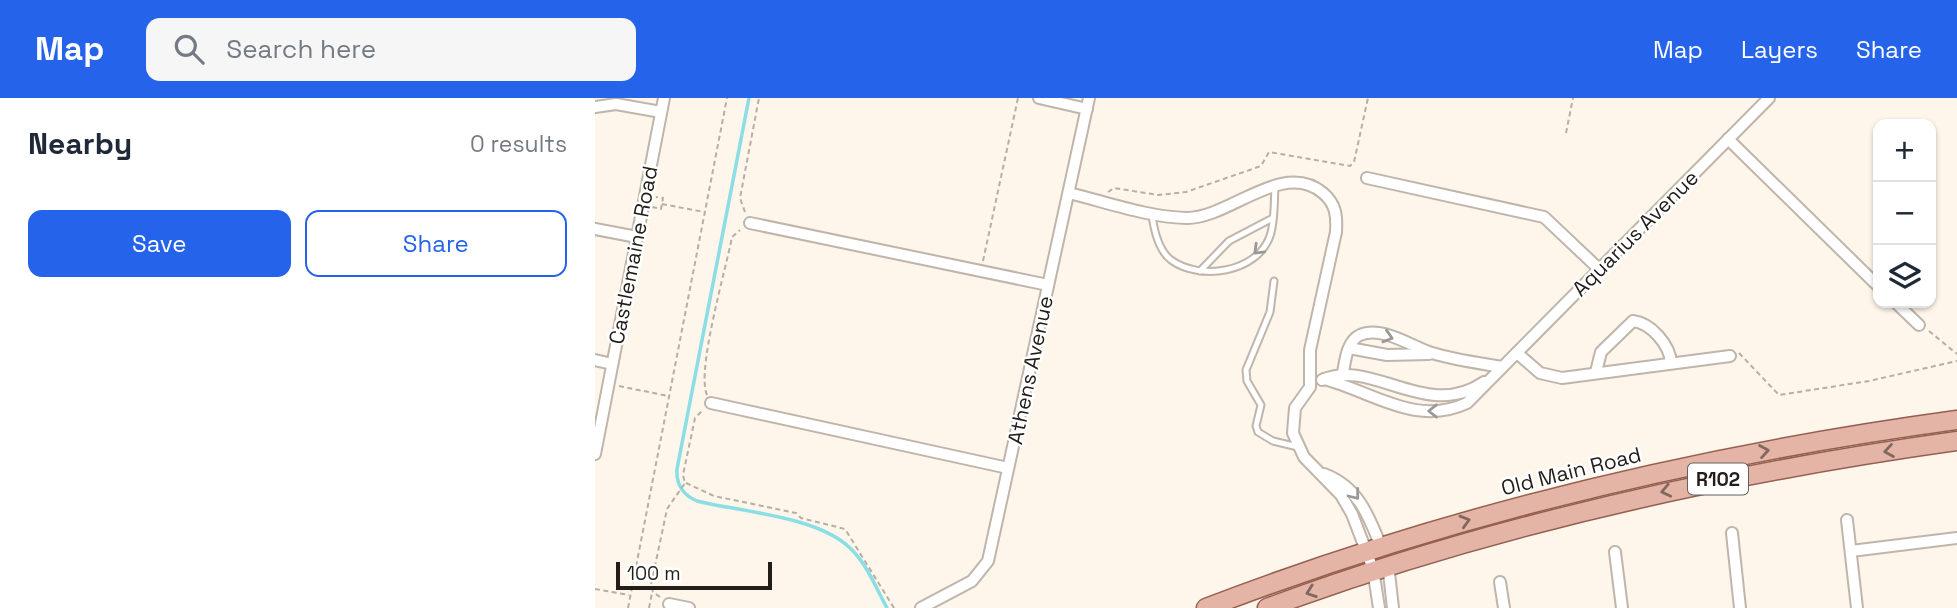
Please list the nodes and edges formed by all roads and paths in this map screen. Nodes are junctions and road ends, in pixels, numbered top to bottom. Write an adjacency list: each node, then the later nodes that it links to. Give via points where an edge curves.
1 (664, 98): 11 (street, Castlemaine Road)
2 (727, 98): 19 (path)
3 (759, 98): 22 (path, via 740,198)
4 (1018, 98): 26 (path)
5 (1039, 98): 9 (street)
6 (1368, 98): 17 (path, via 1350,166 1269,152 1261,166 1186,192 1149,194 1115,188 1102,192)
7 (1573, 98): 12 (path)
8 (1761, 101): 13 (street, Aquarius Avenue)
9 (1088, 104): 16 (street, Athens Avenue)
10 (595, 107): 11 (street, via 616,104)
11 (661, 112): 24 (street, Castlemaine Road)
12 (1566, 134)
13 (1728, 139): 25 (street, Aquarius Avenue); 29 (street)
14 (1367, 178): 25 (street, via 1544,217)
15 (1275, 187): 20 (street, via 1195,217); 21 (lane); 47 (street, via 1292,183 1311,186 1327,197 1337,217 1310,349)
16 (1069, 193): 17 (street); 30 (street, Athens Avenue)
17 (1100, 201): 20 (street)
18 (662, 204): 19 (path)
19 (705, 212): 48 (path)
20 (1152, 213): 27 (lane, via 1164,252 1179,264)
21 (1273, 218): 27 (lane, via 1229,241); 27 (lane, one-way to 27, via 1270,236 1254,256 1224,270)
22 (750, 223): 26 (street); 49 (path, via 733,235 715,315 702,383)
23 (595, 229): 24 (street)
24 (637, 237): 41 (street, Castlemaine Road)
25 (1599, 269): 35 (street, Aquarius Avenue)
26 (981, 270): 30 (street)
27 (1201, 271)
28 (1274, 281): 52 (lane, via 1270,312 1249,357 1247,381 1261,405 1258,432)
29 (1873, 281)
30 (1048, 285): 54 (street, Athens Avenue)
31 (1901, 308): 32 (street)
32 (1919, 326): 36 (path)
33 (1349, 348): 34 (street, via 1387,355); 34 (street, one-way to 34, via 1356,338 1371,333); 44 (street)
34 (1432, 353): 42 (street)
35 (1517, 353): 42 (street, Aquarius Avenue); 43 (street, via 1546,375 1562,378)
36 (1957, 354)
37 (1730, 356): 39 (path, via 1742,355 1779,395 1869,382); 40 (street)
38 (595, 360): 41 (street)
39 (1957, 361)
40 (1671, 363): 43 (street); 43 (street, via 1664,343 1642,323 1633,321 1601,352)
41 (613, 364): 46 (street, Castlemaine Road)
42 (1498, 371): 44 (street, Aquarius Avenue, via 1452,397); 45 (street, Aquarius Avenue, one-way to 45, via 1467,403 1435,412 1372,399)
43 (1596, 372)
44 (1343, 373): 45 (street)
45 (1324, 379): 47 (street)
46 (608, 384): 48 (path); 53 (street, Castlemaine Road)
47 (1310, 387): 52 (street, via 1300,398 1292,420)
48 (669, 396): 66 (path)
49 (711, 404): 54 (street); 55 (path, via 695,418)
50 (1957, 420): 59 (main road, Old Main Road / R102, one-way to 50, via 1530,503 1682,467)
51 (1957, 441): 62 (main road, Old Main Road / R102, one-way to 62, via 1685,486 1483,536)
52 (1298, 447): 59 (street, via 1347,504)
53 (595, 454)
54 (1008, 468): 72 (street, Athens Avenue, via 984,568 972,581)
55 (685, 484): 65 (path, via 667,509); 71 (path, via 702,493 796,513 845,529)
56 (1847, 520): 60 (street)
57 (1732, 533): 79 (street)
58 (1957, 538): 60 (street)
59 (1374, 549): 62 (street); 73 (main road, Old Main Road / R102)
60 (1851, 551): 80 (street)
61 (1615, 552): 78 (street)
62 (1381, 567): 74 (main road, Old Main Road / R102, one-way to 74); 75 (street); 76 (street)
63 (1500, 582): 77 (street)
64 (595, 589): 66 (path)
65 (653, 592): 67 (path); 69 (path)
66 (630, 596): 68 (path)
67 (669, 604): 70 (street)
68 (628, 608)
69 (649, 608)
70 (689, 608)
71 (894, 608)
72 (921, 608)
73 (1206, 608)
74 (1267, 608)
75 (1379, 608)
76 (1393, 608)
77 (1503, 608)
78 (1622, 608)
79 (1740, 608)
80 (1857, 608)

